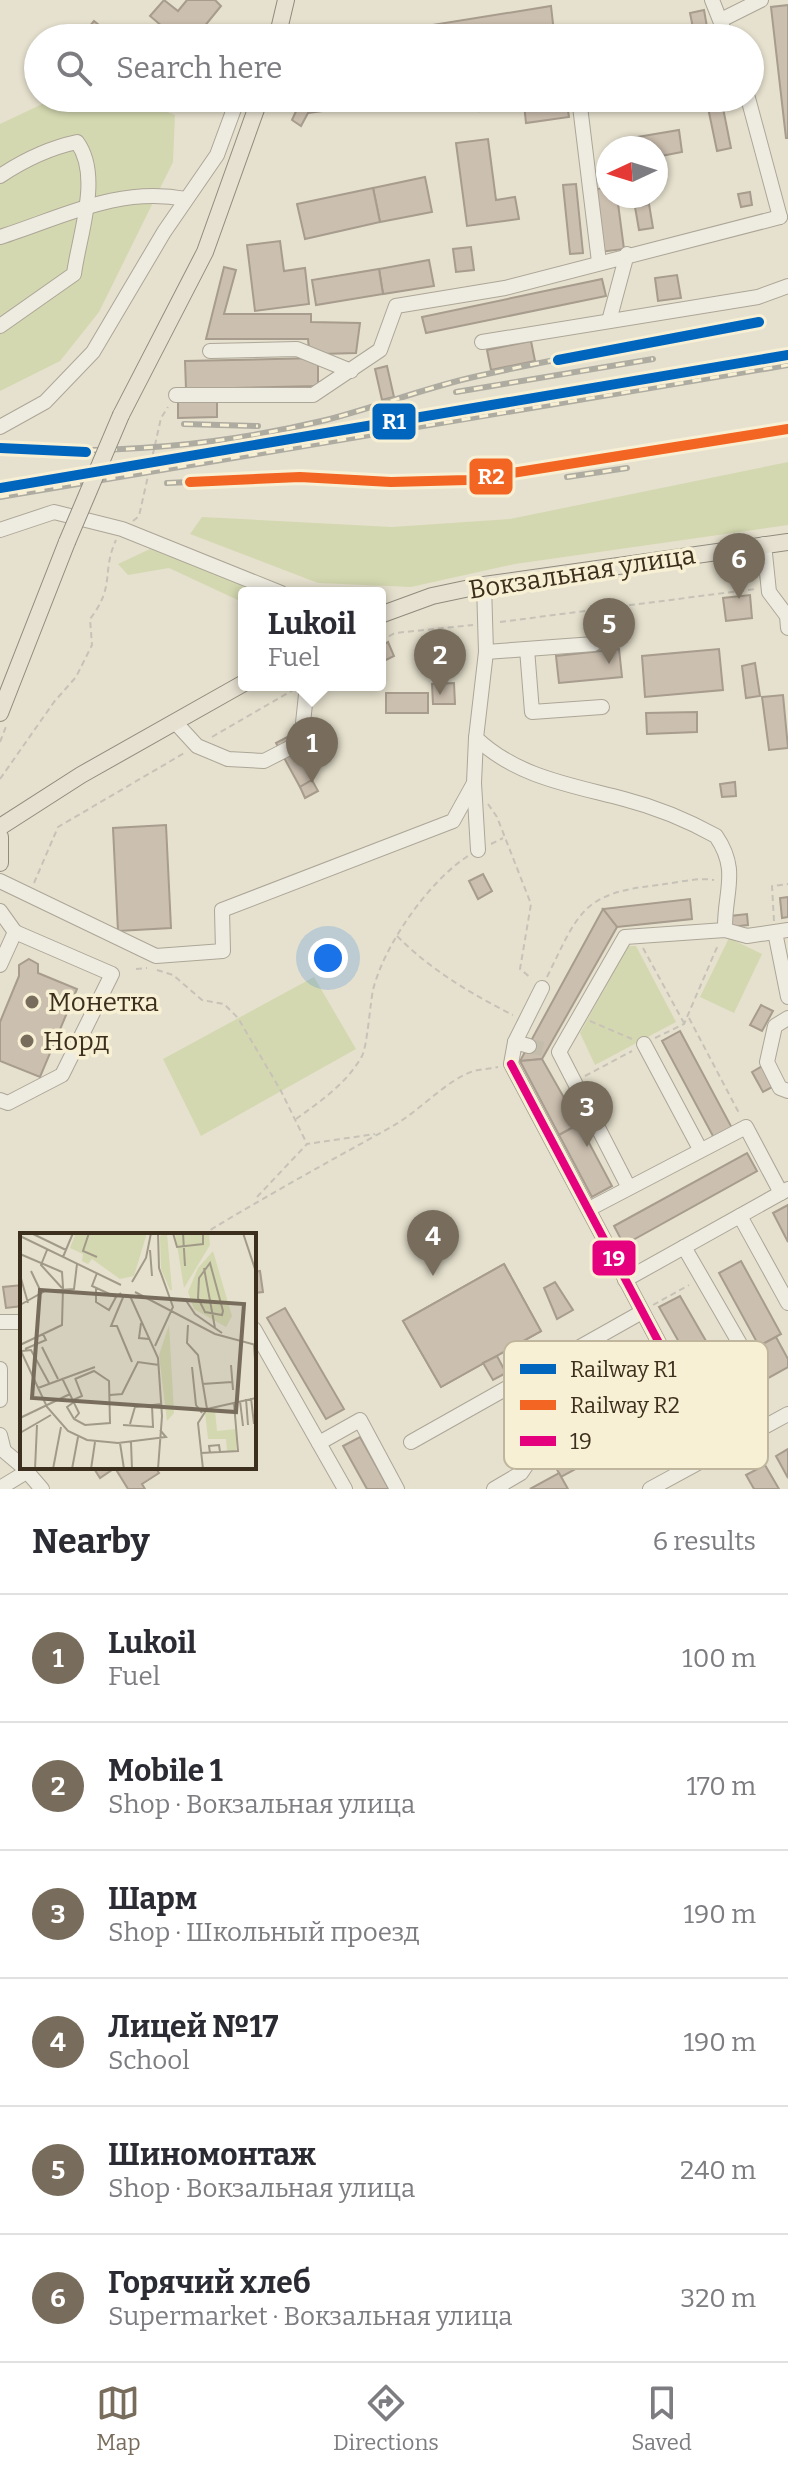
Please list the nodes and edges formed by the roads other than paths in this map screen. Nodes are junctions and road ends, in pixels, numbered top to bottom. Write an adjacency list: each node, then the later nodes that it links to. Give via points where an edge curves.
1 (286, 0): 5 (main road)
2 (712, 0): 4 (street)
3 (761, 0): 4 (street)
4 (721, 20): 6 (street)
5 (280, 24)
6 (722, 24)
7 (233, 112): 12 (street, via 217,155)
8 (255, 112): 41 (main road, bridge, via 205,252 121,415)
9 (581, 112): 17 (street)
10 (752, 112): 14 (street)
11 (0, 176): 13 (street, via 23,161 77,142 86,155)
12 (186, 199): 13 (street, via 157,193); 27 (street, via 93,352 45,402)
13 (87, 205): 15 (street); 22 (street, via 74,274)
14 (784, 219): 16 (street)
15 (0, 237)
16 (627, 254): 17 (street); 21 (street)
17 (599, 262): 20 (street)
18 (457, 279): 20 (street)
19 (788, 286): 21 (street, via 758,297)
20 (458, 295): 25 (street, via 396,306 380,350)
21 (609, 321): 23 (street)
22 (0, 326)
23 (482, 342)
24 (210, 351): 25 (street, via 297,349)
25 (351, 371): 26 (street, via 313,395)
26 (176, 395)
27 (0, 427)
28 (0, 530): 32 (street, via 54,512 122,529)
29 (788, 542): 30 (main road, Вокзальная улица)
30 (764, 544): 31 (main road, Вокзальная улица); 34 (street, via 769,587)
31 (484, 585): 33 (main road, Вокзальная улица); 37 (street)
32 (266, 587)
33 (386, 613)
34 (788, 620)
35 (594, 644): 36 (street)
36 (527, 649): 37 (street); 40 (street, via 532,712)
37 (486, 652): 43 (street)
38 (238, 686): 42 (main road)
39 (304, 691): 42 (street, via 301,742 264,761 228,759 197,746)
40 (602, 707)
41 (0, 713)
42 (175, 722): 45 (main road)
43 (476, 738): 44 (street); 51 (street, via 505,762 534,775 628,800 716,836 732,885)
44 (474, 783): 47 (street); 49 (street, via 453,821 222,910 223,951 156,956)
45 (0, 827)
46 (0, 837): 48 (main road)
47 (478, 850)
48 (0, 863)
49 (0, 881)
50 (0, 911): 53 (street)
51 (725, 930): 52 (street, via 747,936); 62 (street, via 625,937 553,1051)
52 (781, 931): 56 (street)
53 (15, 932): 54 (street); 60 (street, via 112,974 62,1075 8,1103)
54 (0, 965)
55 (542, 988): 64 (street, via 511,1064)
56 (788, 997)
57 (788, 1018): 59 (street, via 775,1026 767,1062 780,1088)
58 (644, 1044): 61 (street)
59 (788, 1091)
60 (0, 1100)
61 (700, 1149): 62 (street); 63 (street, via 746,1127)
62 (628, 1186): 64 (street)
63 (784, 1191): 65 (street)
64 (589, 1209): 67 (street)
65 (740, 1216): 66 (street); 68 (street)
66 (684, 1247): 67 (street); 73 (street)
67 (625, 1280): 69 (street)
68 (788, 1303)
69 (642, 1312): 71 (street); 72 (street)
70 (256, 1333): 81 (street)
71 (590, 1341)
72 (657, 1341)
73 (738, 1341)
74 (0, 1369): 76 (street)
75 (504, 1390): 80 (street)
76 (0, 1400)
77 (788, 1414): 78 (street)
78 (768, 1425)
79 (0, 1435): 82 (street, via 4,1451)
80 (411, 1442)
81 (319, 1443): 89 (street); 90 (street, via 360,1420)
82 (20, 1465)
83 (23, 1469): 87 (street)
84 (25, 1469): 88 (street)
85 (524, 1469): 91 (street)
86 (686, 1469): 92 (street)
87 (0, 1488)
88 (42, 1489)
89 (345, 1489)
90 (397, 1489)
91 (494, 1489)
92 (650, 1489)

